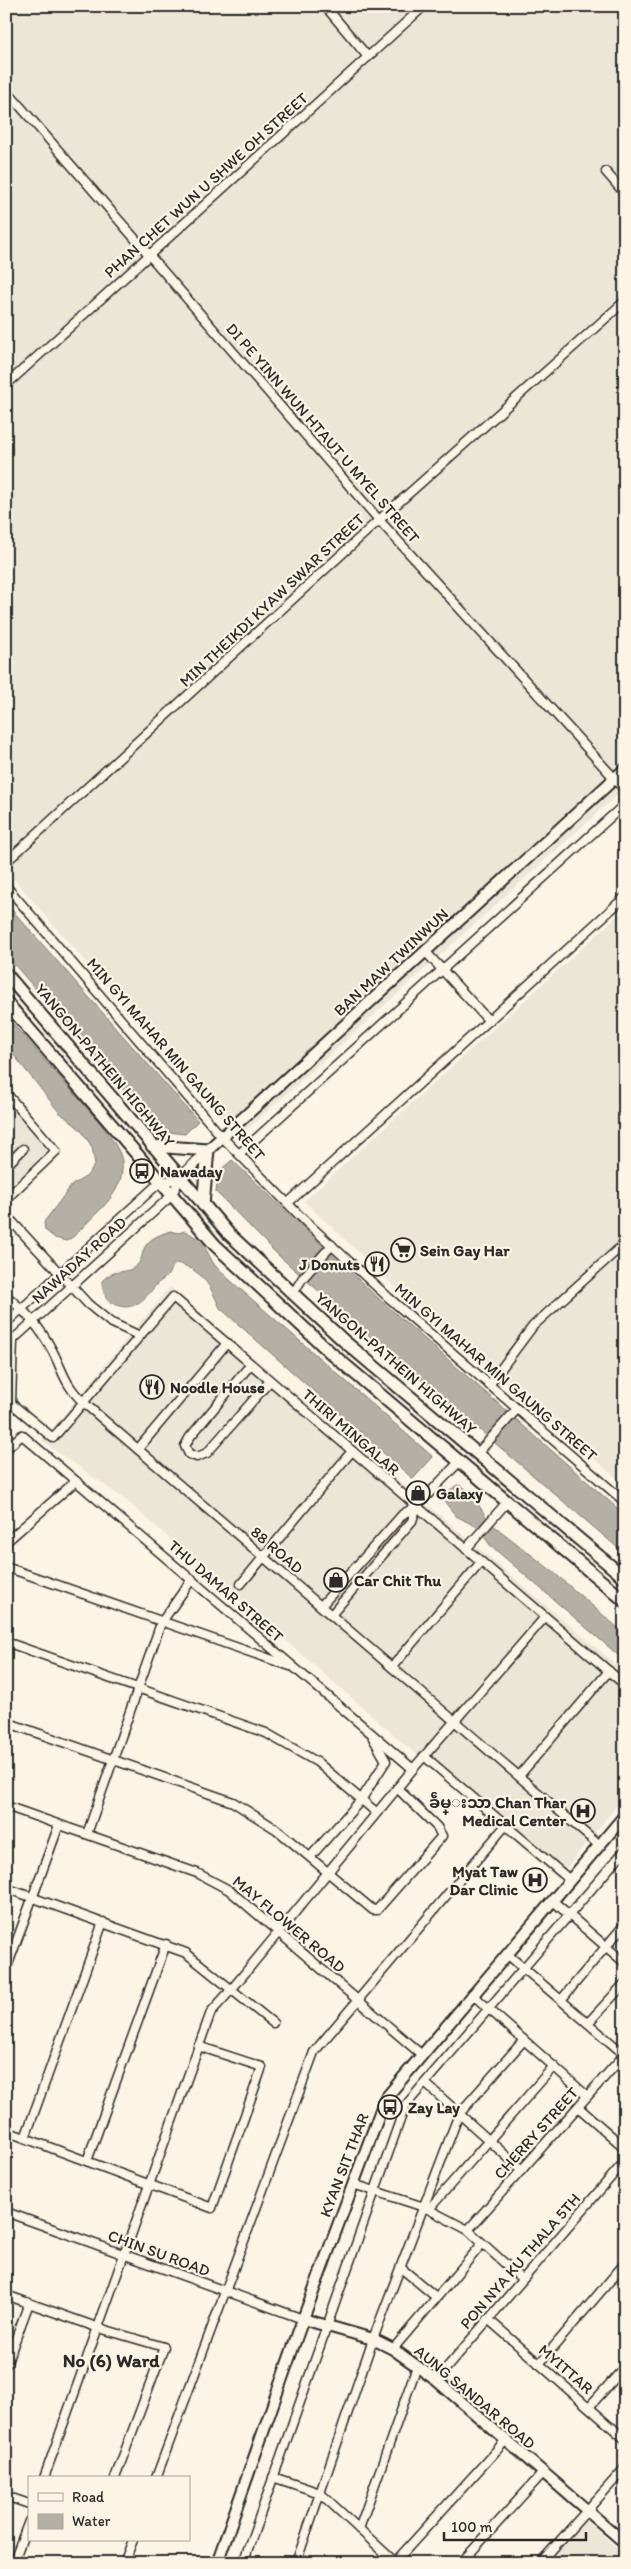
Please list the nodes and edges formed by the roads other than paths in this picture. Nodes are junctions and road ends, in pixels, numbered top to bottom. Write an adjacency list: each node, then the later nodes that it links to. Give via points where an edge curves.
1 (324, 6): 3 (street)
2 (424, 6): 3 (street, PHAN CHET WUN U SHWE OH STREET)
3 (368, 56): 7 (street, PHAN CHET WUN U SHWE OH STREET)
4 (6, 90): 7 (street, DI PE YINN WUN HTAUT U MYEL STREET)
5 (606, 172): 6 (street)
6 (625, 194)
7 (149, 254): 10 (street, PHAN CHET WUN U SHWE OH STREET); 11 (street, DI PE YINN WUN HTAUT U MYEL STREET)
8 (622, 304): 9 (street); 11 (street, MIN THEIKDI KYAW SWAR STREET)
9 (625, 314)
10 (6, 385)
11 (379, 520): 13 (street, DI PE YINN WUN HTAUT U MYEL STREET); 16 (street, MIN THEIKDI KYAW SWAR STREET)
12 (625, 769): 13 (street, BAN MAW TWINWUN)
13 (615, 778): 14 (street, DI PE YINN WUN HTAUT U MYEL STREET); 19 (street, BAN MAW TWINWUN)
14 (625, 790)
15 (625, 804): 20 (street)
16 (6, 862)
17 (6, 886): 25 (street, MIN GYI MAHAR MIN GAUNG STREET)
18 (625, 897): 23 (street)
19 (425, 951): 20 (street); 25 (street, BAN MAW TWINWUN)
20 (443, 970): 23 (street); 29 (street)
21 (6, 974): 26 (main road, YANGON-PATHEIN HIGHWAY)
22 (6, 1002): 32 (main road, YANGON-PATHEIN HIGHWAY)
23 (489, 1021): 35 (street)
24 (8, 1099): 34 (street, via 56,1151)
25 (222, 1137): 28 (street, BAN MAW TWINWUN); 29 (street, MIN GYI MAHAR MIN GAUNG STREET)
26 (152, 1146): 28 (main road); 31 (main road, YANGON-PATHEIN HIGHWAY)
27 (23, 1148): 30 (street)
28 (208, 1150): 31 (street, BAN MAW TWINWUN); 36 (main road)
29 (239, 1154): 35 (street, MIN GYI MAHAR MIN GAUNG STREET)
30 (6, 1166)
31 (180, 1179): 32 (street); 33 (street); 36 (main road, YANGON-PATHEIN HIGHWAY)
32 (160, 1182): 33 (main road, YANGON-PATHEIN HIGHWAY); 40 (street, NAWADAY ROAD)
33 (171, 1196): 41 (street, NAWADAY ROAD); 61 (main road, YANGON-PATHEIN HIGHWAY, via 255,1284)
34 (6, 1199)
35 (288, 1203): 39 (street, MIN GYI MAHAR MIN GAUNG STREET)
36 (203, 1205): 42 (main road, YANGON-PATHEIN HIGHWAY)
37 (6, 1215): 40 (street)
38 (625, 1243): 53 (street, via 532,1326)
39 (330, 1247): 42 (street); 53 (street, MIN GYI MAHAR MIN GAUNG STREET)
40 (60, 1275): 41 (street); 44 (street, NAWADAY ROAD)
41 (70, 1286): 45 (street, NAWADAY ROAD); 47 (street, via 110,1322)
42 (293, 1294): 60 (main road, YANGON-PATHEIN HIGHWAY)
43 (6, 1296): 44 (street, 88 ROAD)
44 (23, 1308): 45 (street, 88 ROAD); 46 (street, NAWADAY ROAD)
45 (34, 1320): 48 (street, NAWADAY ROAD); 55 (street, 88 ROAD, via 69,1389)
46 (6, 1323)
47 (140, 1336): 49 (street, THIRI MINGALAR, via 173,1297); 55 (street)
48 (13, 1340): 50 (street, NAWADAY ROAD); 54 (street)
49 (227, 1343): 51 (street, THIRI MINGALAR); 58 (street)
50 (6, 1346)
51 (250, 1364): 52 (street, THIRI MINGALAR); 52 (street, via 190,1437 185,1446 190,1454 197,1457 207,1453)
52 (270, 1381): 59 (street, THIRI MINGALAR)
53 (489, 1384): 56 (street, MIN GYI MAHAR MIN GAUNG STREET)
54 (9, 1401): 55 (street, via 53,1438)
55 (84, 1403): 58 (street, 88 ROAD)
56 (515, 1412): 60 (street); 64 (street, MIN GYI MAHAR MIN GAUNG STREET)
57 (6, 1449): 62 (street, THU DAMAR STREET, via 22,1435)
58 (138, 1449): 68 (street, 88 ROAD)
59 (352, 1451): 65 (street, THIRI MINGALAR); 68 (street)
60 (477, 1454): 73 (main road, YANGON-PATHEIN HIGHWAY)
61 (459, 1462): 63 (main road, YANGON-PATHEIN HIGHWAY); 65 (street)
62 (76, 1481): 66 (street); 74 (street, THU DAMAR STREET)
63 (507, 1502): 67 (street); 76 (main road, YANGON-PATHEIN HIGHWAY)
64 (625, 1502)
65 (417, 1506): 67 (street, THIRI MINGALAR); 69 (street, via 403,1514); 71 (street, via 412,1521)
66 (6, 1542)
67 (466, 1549): 70 (street, THIRI MINGALAR)
68 (263, 1557): 75 (street); 77 (street, 88 ROAD)
69 (364, 1557): 71 (street); 77 (street)
70 (481, 1562): 79 (street, THIRI MINGALAR); 82 (street)
71 (374, 1565): 78 (street)
72 (6, 1567): 80 (street)
73 (625, 1578)
74 (192, 1579): 80 (street); 83 (street, THU DAMAR STREET)
75 (241, 1584)
76 (625, 1601)
77 (321, 1606): 78 (street, 88 ROAD)
78 (331, 1615): 82 (street, 88 ROAD)
79 (545, 1617): 84 (street, THIRI MINGALAR); 87 (street)
80 (161, 1623): 83 (street); 86 (street)
81 (6, 1642): 86 (street)
82 (392, 1667): 87 (street, 88 ROAD)
83 (295, 1668): 89 (street, THU DAMAR STREET)
84 (609, 1671): 85 (street, THIRI MINGALAR); 93 (street)
85 (625, 1685)
86 (139, 1689): 91 (street); 95 (street, via 266,1733 317,1762)
87 (454, 1720): 90 (street); 93 (street, 88 ROAD)
88 (6, 1722): 91 (street)
89 (369, 1731): 92 (street, THU DAMAR STREET); 95 (street, via 386,1760)
90 (424, 1756): 92 (street); 100 (street)
91 (114, 1760): 101 (street); 104 (street, via 233,1802)
92 (413, 1769): 94 (street)
93 (519, 1776): 102 (street, 88 ROAD)
94 (397, 1788): 97 (street); 105 (street, via 437,1827 442,1836 377,1910 368,1908)
95 (362, 1800): 97 (street); 104 (street)
96 (6, 1806): 99 (street, MAY FLOWER ROAD)
97 (376, 1812): 105 (street)
98 (625, 1815): 102 (street, KYAN SIT THAR)
99 (59, 1825): 101 (street, MAY FLOWER ROAD); 108 (street)
100 (506, 1825): 106 (street); 123 (street)
101 (87, 1834): 113 (street, MAY FLOWER ROAD, via 197,1873 229,1890)
102 (600, 1846): 106 (street, KYAN SIT THAR)
103 (625, 1850): 110 (street)
104 (311, 1856): 105 (street)
105 (328, 1870): 113 (street)
106 (570, 1880): 109 (street, KYAN SIT THAR)
107 (6, 1888): 108 (street)
108 (33, 1897): 111 (street); 119 (street)
109 (553, 1900): 110 (street); 116 (street, KYAN SIT THAR)
110 (569, 1915): 115 (street); 118 (street)
111 (103, 1922): 114 (street); 138 (street)
112 (625, 1924): 115 (street)
113 (278, 1932): 121 (street); 123 (street, MAY FLOWER ROAD)
114 (166, 1944): 121 (street, via 186,1953); 141 (street)
115 (606, 1946): 117 (street); 124 (street)
116 (507, 1954): 118 (street); 122 (street, KYAN SIT THAR)
117 (625, 1963)
118 (524, 1968): 124 (street); 125 (street)
119 (6, 1970)
120 (625, 1983): 127 (street)
121 (231, 1990): 126 (street); 129 (street, via 210,2012)
122 (472, 1994): 125 (street); 131 (street, KYAN SIT THAR)
123 (359, 2000): 131 (street, MAY FLOWER ROAD); 155 (street, via 314,2052)
124 (561, 2000): 127 (street)
125 (489, 2009): 128 (street); 133 (street)
126 (273, 2023)
127 (588, 2023): 130 (street)
128 (524, 2040): 132 (street); 136 (street)
129 (198, 2046): 145 (street); 145 (street, via 262,2067 259,2076 212,2208)
130 (625, 2054): 134 (street, CHERRY STREET)
131 (422, 2055): 144 (street, KYAN SIT THAR, via 385,2099)
132 (554, 2066): 134 (street); 139 (street)
133 (425, 2083): 136 (street); 146 (street, via 405,2106)
134 (587, 2096): 135 (street, CHERRY STREET)
135 (578, 2107): 140 (street); 143 (street, CHERRY STREET)
136 (459, 2114): 139 (street); 147 (street)
137 (6, 2132): 138 (street)
138 (25, 2138): 141 (street)
139 (489, 2140): 143 (street); 147 (street)
140 (625, 2148)
141 (86, 2161): 145 (street)
142 (625, 2161): 154 (street, PON NYA KU THALA 5TH)
143 (522, 2170): 149 (street, CHERRY STREET)
144 (352, 2184): 146 (street); 159 (street, KYAN SIT THAR)
145 (149, 2185): 151 (street)
146 (374, 2191): 147 (street); 161 (street)
147 (427, 2208): 149 (street); 153 (street)
148 (6, 2212): 151 (street, CHIN SU ROAD)
149 (468, 2230): 150 (street)
150 (482, 2244): 154 (street); 157 (street)
151 (125, 2255): 155 (street, CHIN SU ROAD); 162 (street)
152 (625, 2264): 165 (street)
153 (401, 2268): 157 (street); 163 (street)
154 (522, 2279): 160 (street, PON NYA KU THALA 5TH)
155 (225, 2291): 159 (street, CHIN SU ROAD); 177 (street)
156 (6, 2295): 158 (street)
157 (436, 2297): 164 (street)
158 (29, 2303): 162 (street); 166 (street)
159 (303, 2319): 161 (street, AUNG SANDAR ROAD); 190 (street, KYAN SIT THAR)
160 (488, 2319): 165 (street, MYITTAR); 169 (street, PON NYA KU THALA 5TH)
161 (326, 2326): 163 (street, AUNG SANDAR ROAD); 178 (street)
162 (99, 2328): 175 (street); 176 (street, via 164,2347)
163 (373, 2339): 164 (street, AUNG SANDAR ROAD); 179 (street)
164 (394, 2349): 167 (street, AUNG SANDAR ROAD)
165 (539, 2364): 170 (street, MYITTAR)
166 (6, 2365)
167 (417, 2366): 169 (street, AUNG SANDAR ROAD); 184 (street)
168 (625, 2367): 170 (street)
169 (436, 2380): 172 (street, AUNG SANDAR ROAD)
170 (589, 2408): 171 (street, MYITTAR)
171 (625, 2439)
172 (505, 2441): 174 (street, AUNG SANDAR ROAD); 187 (street)
173 (625, 2468): 182 (street)
174 (542, 2474): 182 (street, AUNG SANDAR ROAD); 193 (street)
175 (45, 2476)
176 (116, 2476)
177 (157, 2476)
178 (273, 2477): 179 (street); 191 (street)
179 (320, 2493): 184 (street); 192 (street)
180 (6, 2496): 181 (street)
181 (28, 2504)
182 (586, 2512): 186 (street, AUNG SANDAR ROAD); 194 (street)
183 (28, 2524): 188 (street)
184 (359, 2529): 187 (street)
185 (132, 2542): 189 (street)
186 (625, 2543)
187 (395, 2562)
188 (13, 2563)
189 (124, 2563)
190 (217, 2563)
191 (243, 2563)
192 (296, 2563)
193 (461, 2563)
194 (540, 2563)

